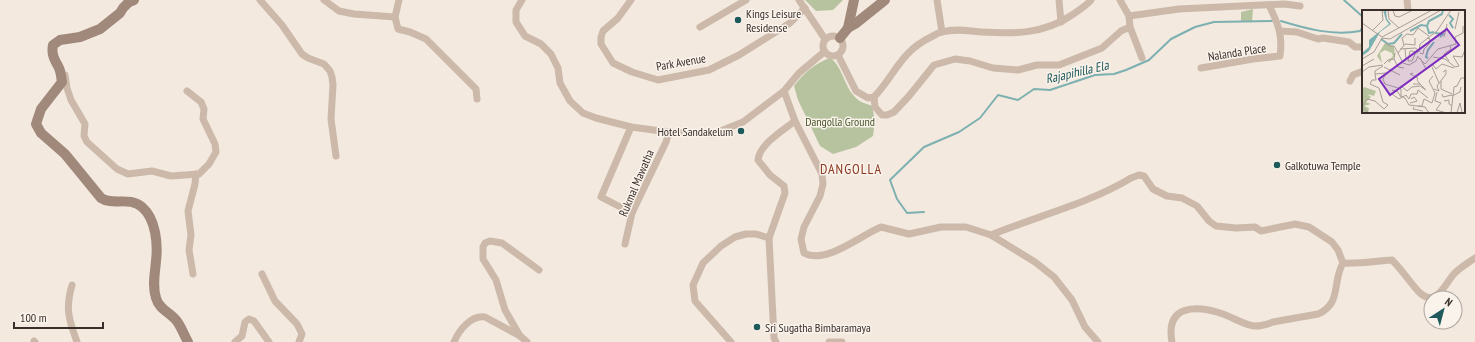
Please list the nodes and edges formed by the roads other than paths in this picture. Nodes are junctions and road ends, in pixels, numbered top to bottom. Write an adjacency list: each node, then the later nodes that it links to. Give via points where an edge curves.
1 (134, 0): 35 (street, via 100,29 80,37 60,40 53,45 52,52)
2 (260, 0): 45 (street, via 282,25 302,54 324,64 330,71 333,85 331,119)
3 (324, 0): 21 (street, via 339,10 354,14)
4 (399, 0): 21 (street)
5 (522, 0): 43 (street, via 516,10 516,22 525,36 541,44 551,54 558,68 560,83 570,102 583,113)
6 (631, 0): 18 (street, Park Avenue, via 618,18 603,31 601,44 613,63 658,80 709,70 739,55 790,23)
7 (746, 0): 23 (street)
8 (799, 0): 18 (street)
9 (854, 0): 25 (street)
10 (886, 0): 25 (street)
11 (937, 0): 27 (street)
12 (1059, 0): 22 (street)
13 (1091, 0): 22 (street)
14 (1120, 0): 20 (street)
15 (1407, 0): 19 (street)
16 (1269, 5): 17 (street); 20 (street, via 1179,9); 26 (street, Nalanda Place)
17 (1300, 6)
18 (805, 8): 28 (street)
19 (1408, 10)
20 (1129, 16): 24 (street)
21 (394, 17): 41 (street, via 398,29 426,38 476,89)
22 (1061, 22): 27 (street, via 1042,29 1009,34 956,30)
23 (700, 27)
24 (1130, 27): 33 (street); 40 (street, via 1121,31 1102,48 1059,66 1037,65 1018,70 993,68 955,59 934,65 894,112 887,115 882,115 875,107)
25 (848, 28): 29 (street)
26 (1280, 31): 30 (street, via 1349,42 1355,47); 34 (street, Nalanda Place, via 1280,56)
27 (942, 32): 40 (street, via 908,52 885,86)
28 (825, 38): 29 (street, via 834,35); 31 (street, via 822,45)
29 (840, 38): 32 (street, via 843,47)
30 (1362, 47)
31 (824, 52): 32 (street); 39 (street, via 799,73)
32 (838, 55): 40 (street, via 856,91 868,98)
33 (1142, 58)
34 (1201, 68)
35 (59, 69): 46 (street, via 66,76 71,100 85,124 84,136 87,142 117,169 128,174 152,171 171,176); 59 (street, via 62,82 41,109 36,124 41,133 66,154 101,198 107,202 136,203 150,217 155,236 156,260 153,282 156,299 177,321)
36 (1362, 72): 37 (street, via 1353,75)
37 (1350, 81)
38 (187, 91): 46 (street, via 201,102 204,109 203,119 215,144 216,152 209,164)
39 (784, 91): 42 (street); 44 (street, via 743,122 713,134)
40 (874, 97)
41 (478, 99)
42 (795, 121): 48 (street, via 822,174 823,184 820,196 804,227 801,239 804,253 810,256 845,248 881,227 910,234 941,227 966,227); 49 (street, via 758,155 758,160 770,175 784,186 785,193)
43 (631, 127): 44 (street); 47 (street, via 601,197)
44 (669, 132): 47 (street, Rukmal Mawatha)
45 (336, 156)
46 (196, 174): 54 (street, via 188,211 191,235 189,250)
47 (632, 213): 50 (street, Rukmal Mawatha)
48 (991, 235): 52 (street, via 1069,207 1139,175 1144,176 1154,189 1167,196 1182,198 1198,206 1216,226 1255,228 1261,231 1295,224 1309,227 1332,242); 69 (street, via 1054,277 1072,300 1085,328)
49 (769, 238): 65 (street, via 756,234 735,237 702,263 693,285 695,302); 66 (street)
50 (625, 244)
51 (1475, 258): 52 (street, via 1454,274 1439,294 1433,297 1427,297 1419,292 1392,260 1366,264)
52 (1343, 263): 70 (street, via 1338,272 1334,301 1325,311 1254,326 1222,314 1194,309 1179,312 1172,325)
53 (539, 270): 57 (street, via 502,243 490,241 483,247 483,258 496,280 505,310)
54 (193, 274)
55 (262, 274): 62 (street, via 275,301 297,324 302,334)
56 (72, 286): 58 (street, via 68,315)
57 (520, 336): 63 (street, via 480,316 468,322); 64 (street)
58 (76, 342)
59 (188, 342)
60 (235, 342): 61 (street, via 242,336 245,322 249,319 254,321)
61 (269, 342)
62 (299, 342)
63 (454, 342)
64 (527, 342)
65 (731, 342)
66 (776, 342)
67 (829, 342): 68 (street)
68 (842, 342)
69 (1098, 342)
70 (1172, 342)

